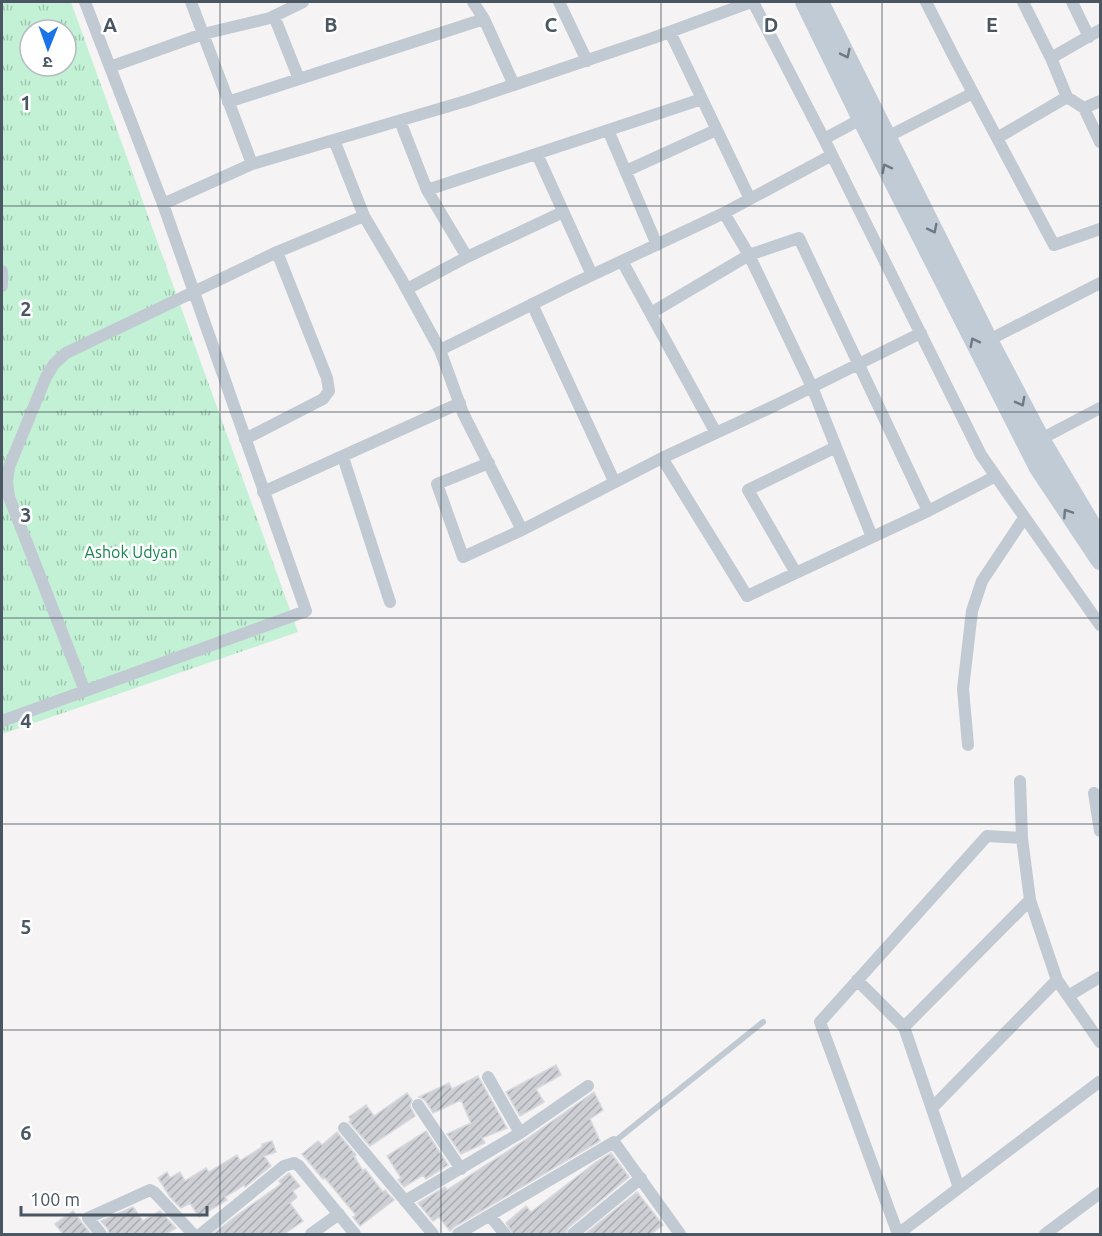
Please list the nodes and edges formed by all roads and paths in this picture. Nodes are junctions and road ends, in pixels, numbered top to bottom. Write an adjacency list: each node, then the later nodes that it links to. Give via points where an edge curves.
1 (85, 2): 20 (street)
2 (191, 2): 16 (street)
3 (303, 2): 12 (street)
4 (473, 2): 13 (street)
5 (559, 2): 19 (street)
6 (752, 2): 15 (street); 34 (street)
7 (804, 2): 29 (main road)
8 (820, 2): 36 (main road, one-way to 36)
9 (927, 2): 23 (street)
10 (1023, 2): 18 (street)
11 (1072, 2): 17 (street)
12 (274, 16): 16 (street); 21 (street)
13 (483, 19): 21 (street); 22 (street)
14 (1101, 30): 17 (street)
15 (670, 32): 19 (street); 25 (street)
16 (203, 34): 20 (street); 27 (street)
17 (1089, 37): 18 (street)
18 (1051, 58): 24 (street)
19 (587, 61): 22 (street)
20 (110, 67): 44 (street)
21 (299, 79): 27 (street)
22 (514, 85): 30 (street)
23 (973, 93): 33 (street); 36 (street)
24 (1067, 97): 28 (street); 33 (street)
25 (702, 99): 31 (street); 32 (street)
26 (1101, 100): 28 (street)
27 (228, 102): 40 (street)
28 (1084, 108): 37 (street)
29 (861, 120): 34 (street); 36 (main road)
30 (400, 121): 35 (street); 42 (street)
31 (608, 130): 38 (street); 41 (street)
32 (716, 130): 41 (street); 43 (street)
33 (997, 138): 48 (street, via 1054,245)
34 (824, 139): 39 (street)
35 (334, 140): 40 (street); 47 (street)
36 (880, 141): 63 (main road, one-way to 63); 84 (main road, one-way to 36, via 1038,468)
37 (1101, 142)
38 (537, 154): 42 (street); 45 (street)
39 (832, 155): 43 (street); 62 (street)
40 (252, 164): 44 (street)
41 (626, 171): 49 (street)
42 (427, 190): 52 (street)
43 (750, 199): 46 (street)
44 (163, 204): 59 (street)
45 (563, 212): 52 (street); 55 (street)
46 (724, 213): 49 (street); 51 (street)
47 (364, 216): 50 (street); 58 (street)
48 (1101, 229)
49 (657, 245): 53 (street)
50 (277, 252): 59 (street); 70 (street, via 329,391 323,399)
51 (749, 255): 61 (street); 65 (street, via 799,238); 66 (street)
52 (467, 256): 58 (street)
53 (622, 261): 55 (street); 61 (street)
54 (2, 271): 57 (street)
55 (592, 275): 60 (street)
56 (1101, 283): 63 (street)
57 (2, 286)
58 (407, 289): 64 (street)
59 (192, 292): 70 (street); 88 (street, via 66,353 54,364 9,467 9,497)
60 (532, 304): 64 (street); 77 (street)
61 (651, 313): 69 (street)
62 (921, 333): 65 (street); 76 (street)
63 (988, 340): 71 (main road, one-way to 71)
64 (440, 350): 67 (street)
65 (860, 363): 66 (street); 79 (street)
66 (812, 387): 69 (street); 72 (street)
67 (459, 403): 73 (street); 75 (street)
68 (1101, 408): 71 (street)
69 (716, 433): 74 (street)
70 (245, 439): 78 (street)
71 (1041, 439): 83 (main road)
72 (836, 447): 82 (street); 85 (street, via 748,490)
73 (343, 457): 78 (street); 86 (street)
74 (662, 458): 77 (street); 85 (street, via 747,596)
75 (489, 463): 81 (street); 81 (street, via 436,484 463,556)
76 (994, 477): 79 (street); 80 (street)
77 (614, 481): 81 (street)
78 (263, 492): 88 (street, via 306,611)
79 (928, 511): 82 (street)
80 (1024, 518): 87 (street); 90 (street, via 982,581 972,611 963,689)
81 (522, 530)
82 (872, 537): 85 (street)
83 (1101, 538)
84 (1101, 561)
85 (796, 573)
86 (390, 602)
87 (1101, 625)
88 (85, 691): 89 (street)
89 (2, 722)
90 (968, 745)
91 (1020, 781): 94 (street)
92 (1094, 793): 93 (street)
93 (1101, 831)
94 (1022, 838): 95 (street); 97 (street, via 987,836)
95 (1030, 900): 98 (street); 101 (street)
96 (1101, 977): 99 (street)
97 (857, 980): 101 (street); 128 (street, via 820,1022)
98 (1057, 980): 99 (street); 107 (street)
99 (1068, 996): 102 (street)
100 (763, 1022): 110 (lane)
101 (904, 1027): 107 (street)
102 (1101, 1042)
103 (488, 1077): 109 (street)
104 (1100, 1082): 113 (street)
105 (588, 1086): 109 (street)
106 (418, 1105): 111 (street)
107 (932, 1108): 113 (street)
108 (344, 1128): 115 (street)
109 (520, 1133): 111 (street)
110 (614, 1142): 112 (street); 117 (street)
111 (461, 1169): 115 (street)
112 (641, 1178): 126 (street); 127 (street)
113 (958, 1188): 128 (street)
114 (1099, 1199): 129 (street)
115 (405, 1201): 123 (street)
116 (339, 1214): 120 (street, via 294,1163 284,1166); 121 (street); 122 (street)
117 (490, 1216): 124 (street); 125 (street)
118 (101, 1234): 119 (street, via 88,1218 150,1190)
119 (193, 1234)
120 (201, 1234)
121 (311, 1234)
122 (355, 1234)
123 (433, 1234)
124 (458, 1234)
125 (505, 1234)
126 (573, 1234)
127 (680, 1234)
128 (898, 1234)
129 (1045, 1234)

